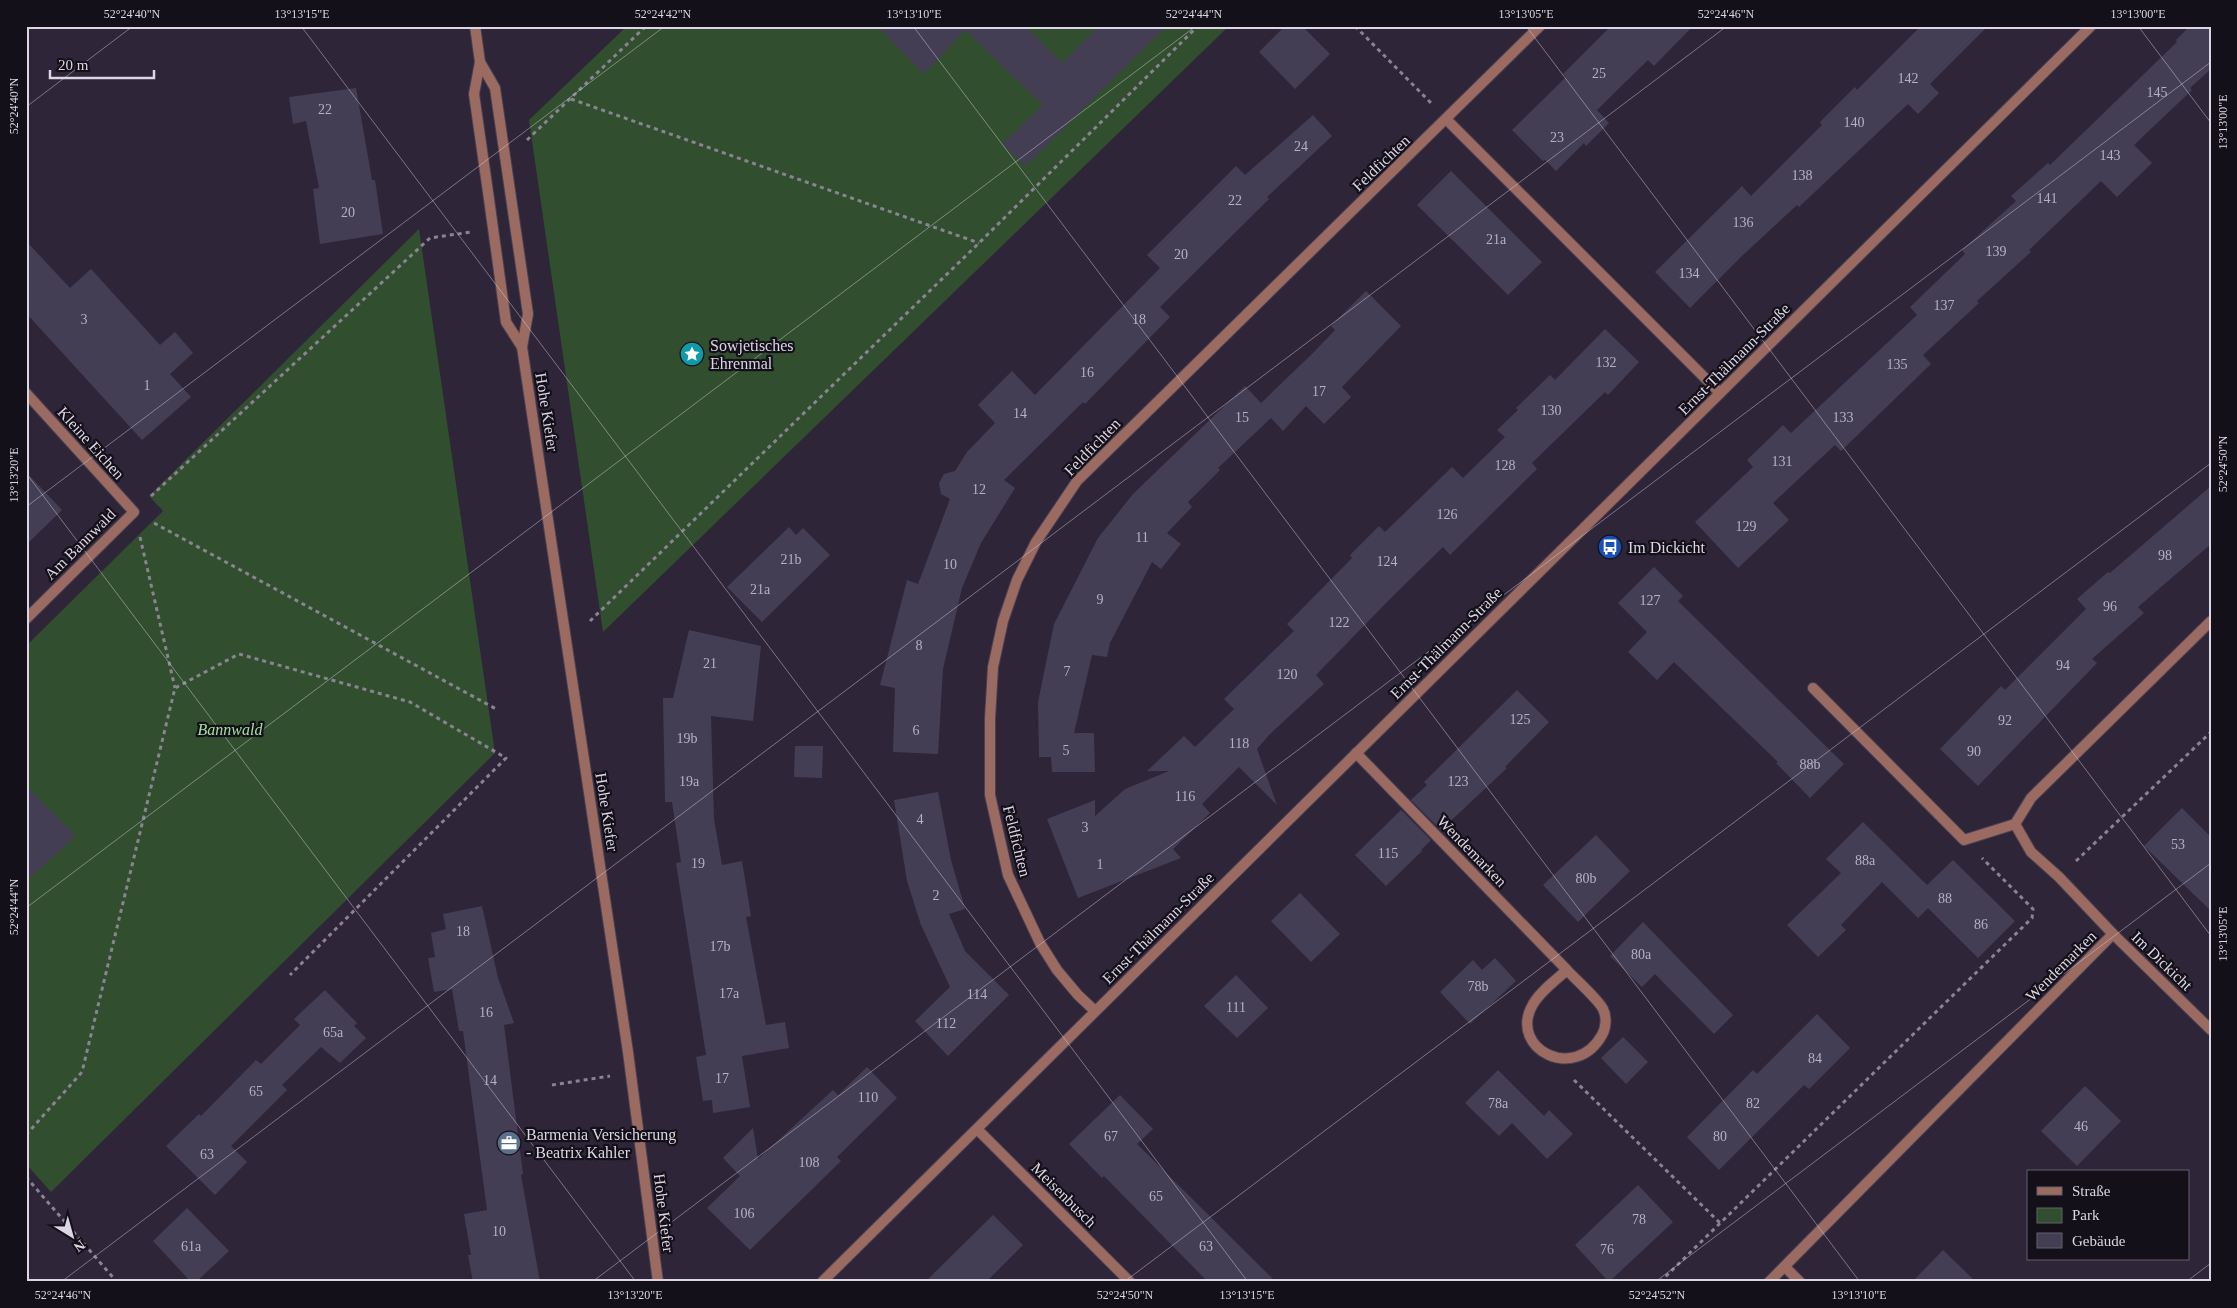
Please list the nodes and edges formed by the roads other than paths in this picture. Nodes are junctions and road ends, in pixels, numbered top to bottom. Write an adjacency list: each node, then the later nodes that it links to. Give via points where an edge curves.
1 (475, 26): 4 (street, Hohe Kiefer)
2 (1540, 26): 5 (street, Feldfichten)
3 (2091, 26): 8 (street, Ernst-Thälmann-Straße)
4 (480, 62): 6 (street, Hohe Kiefer, via 495,88 528,314); 6 (street, Hohe Kiefer, via 474,94 506,322)
5 (1447, 120): 8 (street); 17 (street, Feldfichten, via 1077,481 1036,542 1017,580 993,667 990,795 1008,875 1040,943 1057,970)
6 (522, 347): 21 (street, Hohe Kiefer, via 630,1059)
7 (26, 393): 9 (street, Kleine Eichen)
8 (1720, 393): 13 (street, Ernst-Thälmann-Straße)
9 (134, 512): 10 (street, Am Bannwald)
10 (26, 619)
11 (2211, 621): 14 (street, via 2031,798)
12 (1813, 688): 14 (street, via 1964,840)
13 (1356, 754): 16 (street, Wendemarken); 17 (street, Ernst-Thälmann-Straße)
14 (2015, 824): 15 (street, Wendemarken, via 2031,852)
15 (2113, 934): 18 (street, Im Dickicht); 20 (street, Wendemarken)
16 (1566, 970): 16 (street, Wendemarken, via 1532,1004 1528,1016 1532,1041 1540,1050 1562,1059 1587,1054 1598,1044 1605,1031 1606,1020 1603,1009)
17 (1096, 1011): 19 (street, Ernst-Thälmann-Straße)
18 (2211, 1030)
19 (977, 1129): 22 (street, Ernst-Thälmann-Straße); 23 (street, Meisenbusch)
20 (1784, 1267): 24 (street, Wendemarken); 25 (street)
21 (658, 1282)
22 (822, 1282)
23 (1130, 1282)
24 (1769, 1282)
25 (1800, 1282)

